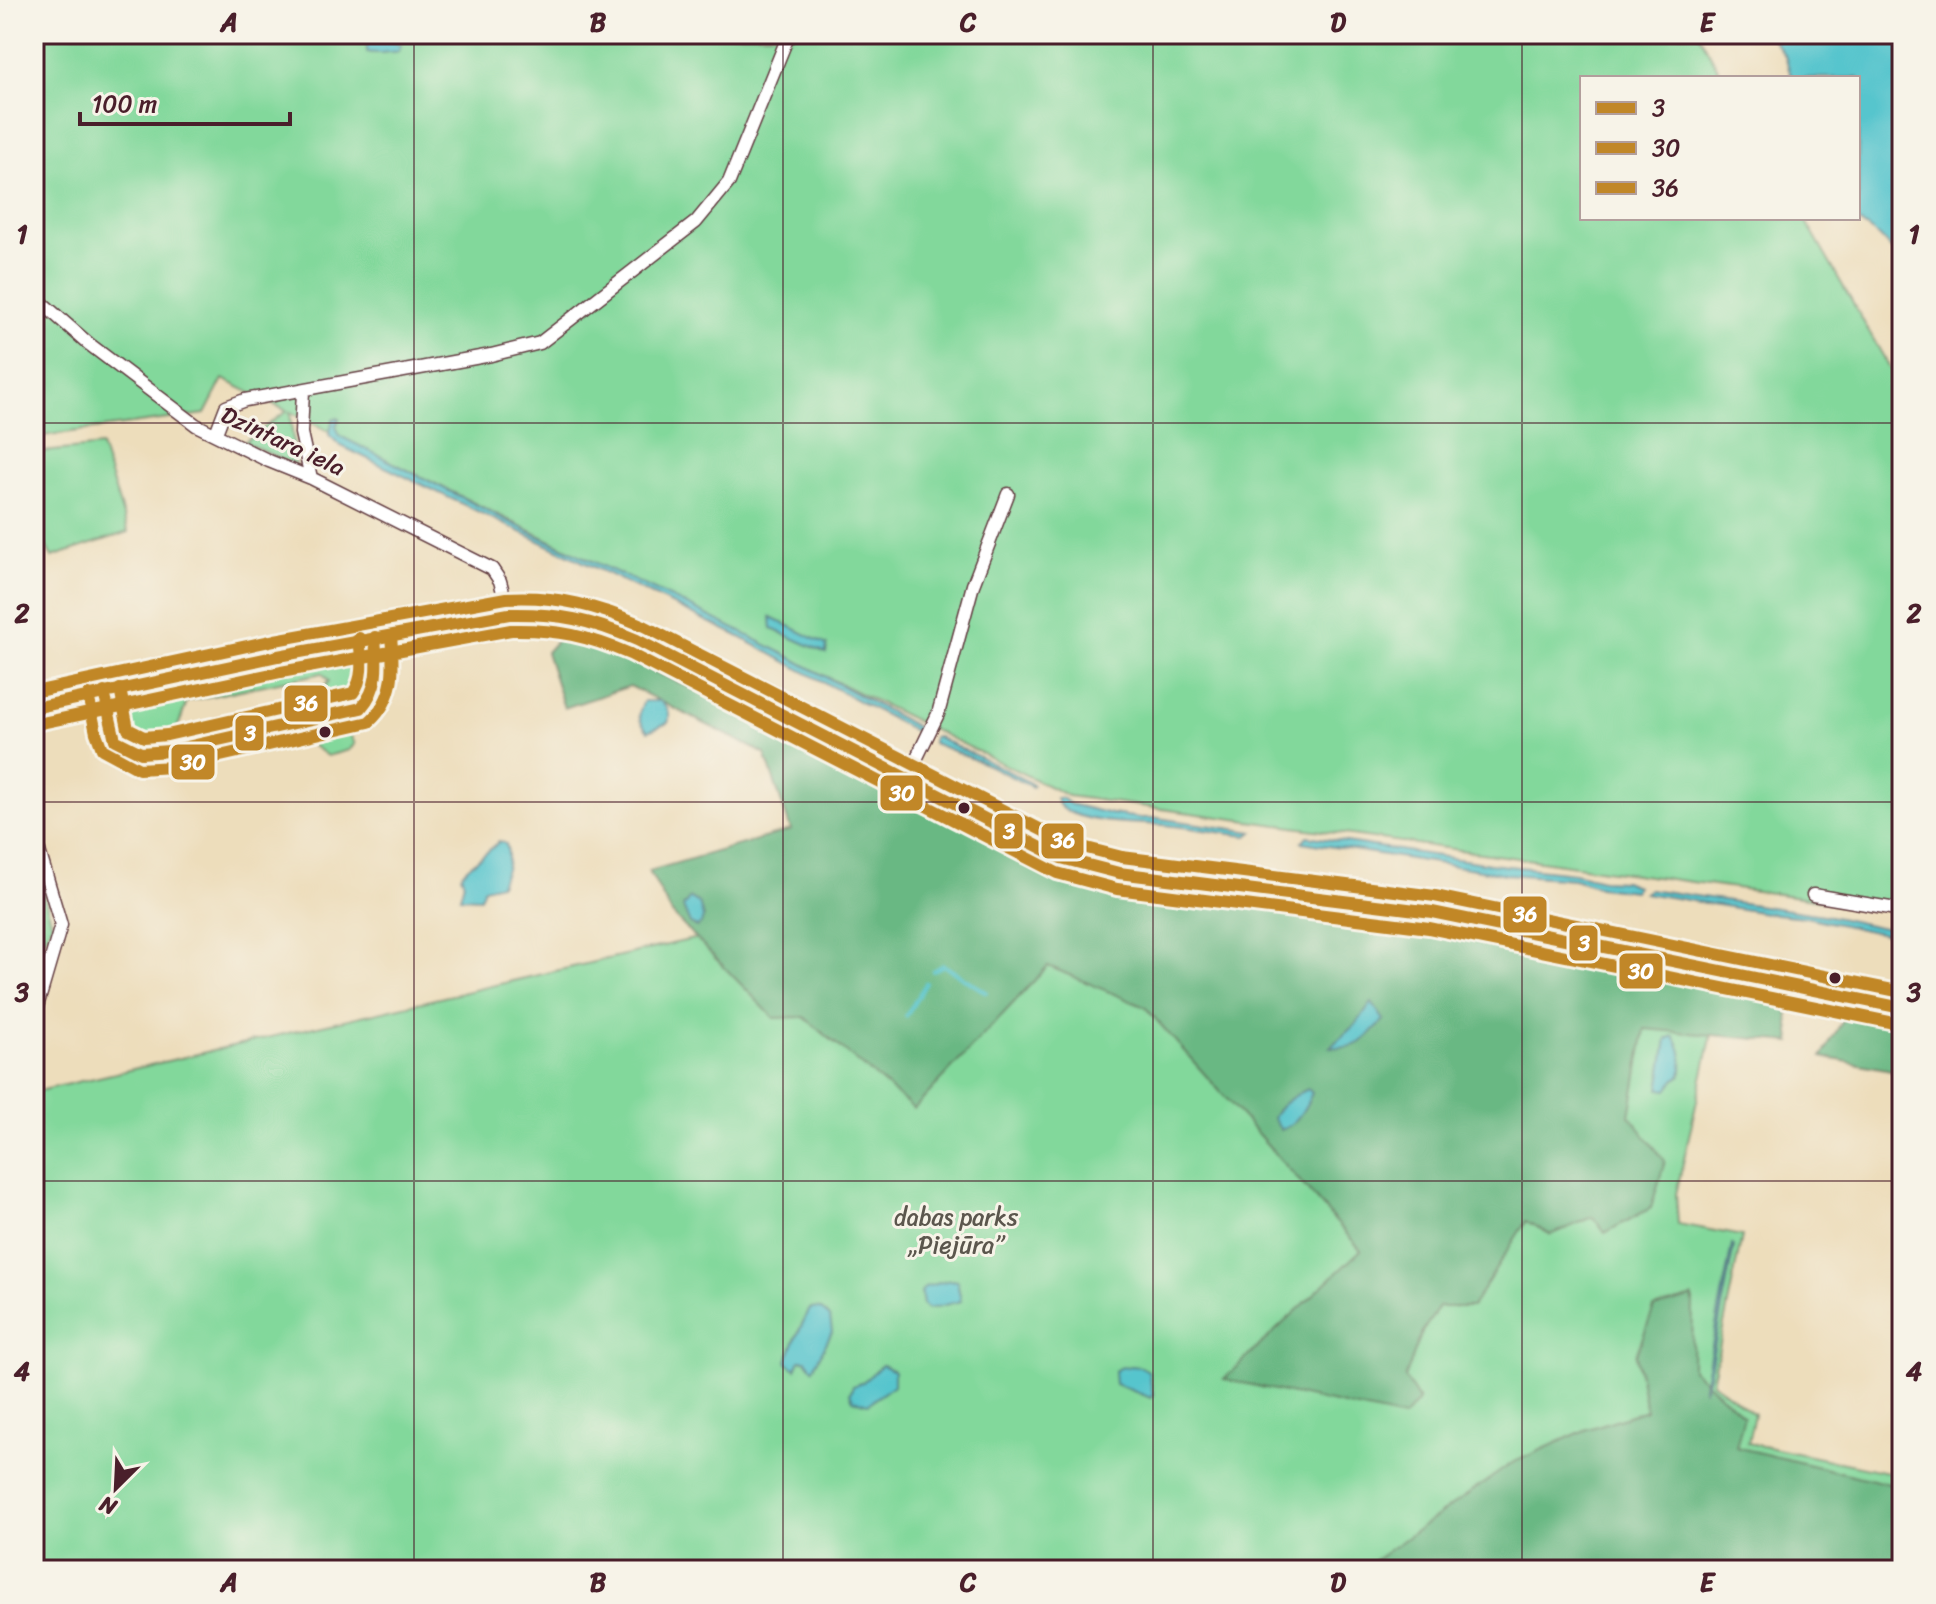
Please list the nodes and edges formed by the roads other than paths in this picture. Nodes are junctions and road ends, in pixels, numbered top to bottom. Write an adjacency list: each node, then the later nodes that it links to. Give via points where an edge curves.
1 (789, 34): 3 (street, via 729,182 696,222 540,343)
2 (34, 296): 4 (street, Dzintara iela, via 149,391)
3 (303, 391): 4 (street, via 226,407); 5 (street, via 301,433)
4 (216, 433): 5 (street, Dzintara iela)
5 (311, 478): 7 (street, Dzintara iela, via 492,569)
6 (1008, 494): 9 (street, via 973,585 938,714)
7 (509, 614): 8 (street, via 291,653); 9 (street, via 544,613 600,624)
8 (34, 708)
9 (906, 780): 13 (street, via 1061,858 1119,873 1432,912)
10 (34, 834): 14 (street, via 61,925)
11 (1813, 895): 12 (street)
12 (1902, 910)
13 (1902, 1008)
14 (34, 1017)

